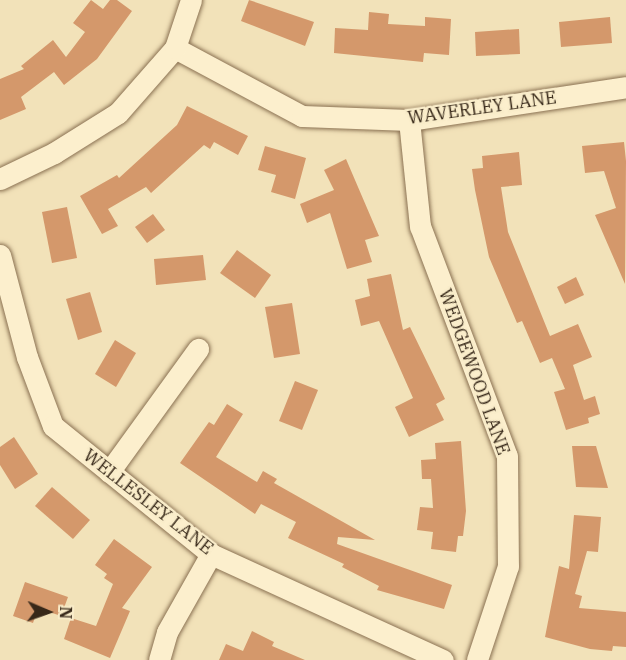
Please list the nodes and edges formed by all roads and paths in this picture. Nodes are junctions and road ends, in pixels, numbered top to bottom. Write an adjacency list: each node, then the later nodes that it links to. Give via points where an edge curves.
1 (191, 0): 2 (street)
2 (175, 48): 4 (street, WAVERLEY LANE, via 302,116); 5 (street, via 118,113 54,153)
3 (626, 87): 4 (street, WAVERLEY LANE)
4 (409, 120): 12 (street, WEDGEWOOD LANE, via 420,226 507,456 508,566)
5 (0, 180)
6 (0, 255): 8 (street, WELLESLEY LANE, via 27,357 53,426)
7 (198, 349): 8 (street)
8 (109, 472): 9 (street, WELLESLEY LANE)
9 (211, 554): 10 (street, via 167,632); 11 (street, WELLESLEY LANE)
10 (159, 660)
11 (443, 660)
12 (477, 660)

